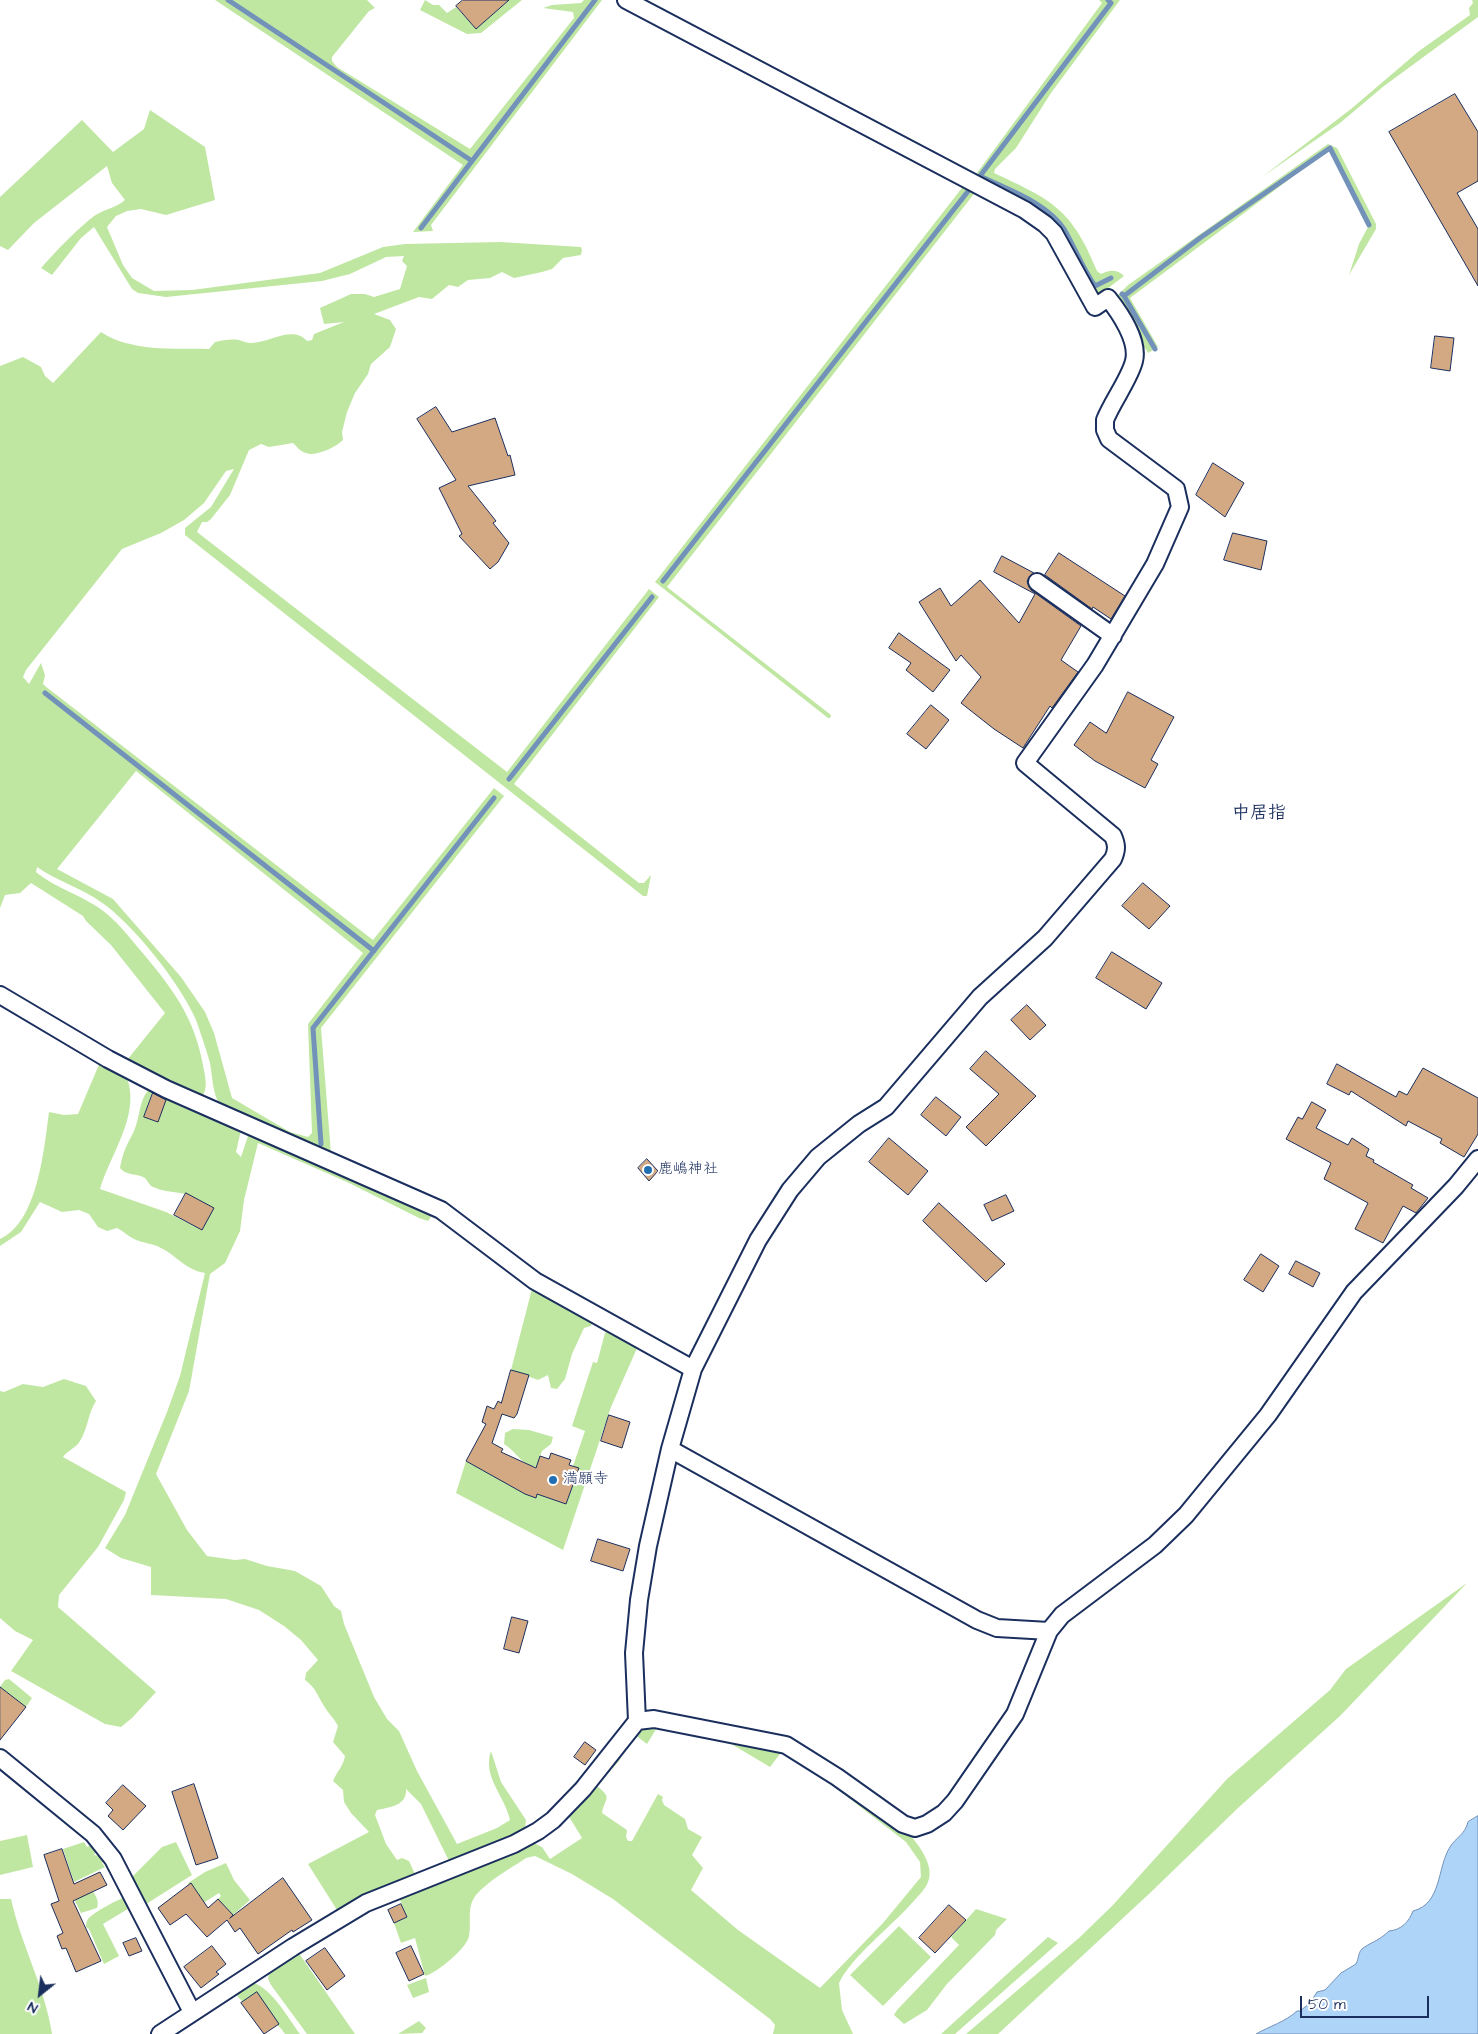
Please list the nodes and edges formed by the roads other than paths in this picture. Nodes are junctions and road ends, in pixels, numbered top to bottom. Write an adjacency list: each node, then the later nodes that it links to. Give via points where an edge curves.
1 (626, 0): 3 (street, via 1025,210 1054,234 1096,307 1108,298 1118,310 1136,351 1134,363 1104,420 1106,430 1110,439 1176,489 1180,507 1155,564)
2 (1037, 582): 3 (street)
3 (1113, 636): 6 (street, via 1080,688 1024,763 1113,836 1117,844 1113,859 1045,938 980,997 886,1107 832,1144 805,1171 758,1240)
4 (0, 995): 6 (street, via 166,1089 441,1210 535,1282)
5 (1478, 1159): 8 (street, via 1354,1292 1268,1415 1186,1515 1155,1546 1062,1615)
6 (693, 1369): 7 (street)
7 (670, 1449): 8 (street, via 977,1620 997,1628); 9 (street, via 648,1546 640,1600 634,1653)
8 (1048, 1632): 9 (street, via 1015,1714 968,1785 944,1813 915,1828 902,1824 786,1745 654,1719)
9 (637, 1720): 11 (street, via 583,1789 538,1831 514,1844 366,1903)
10 (0, 1758): 11 (street, via 93,1834 113,1859)
11 (192, 2012): 12 (street)
12 (160, 2034)

